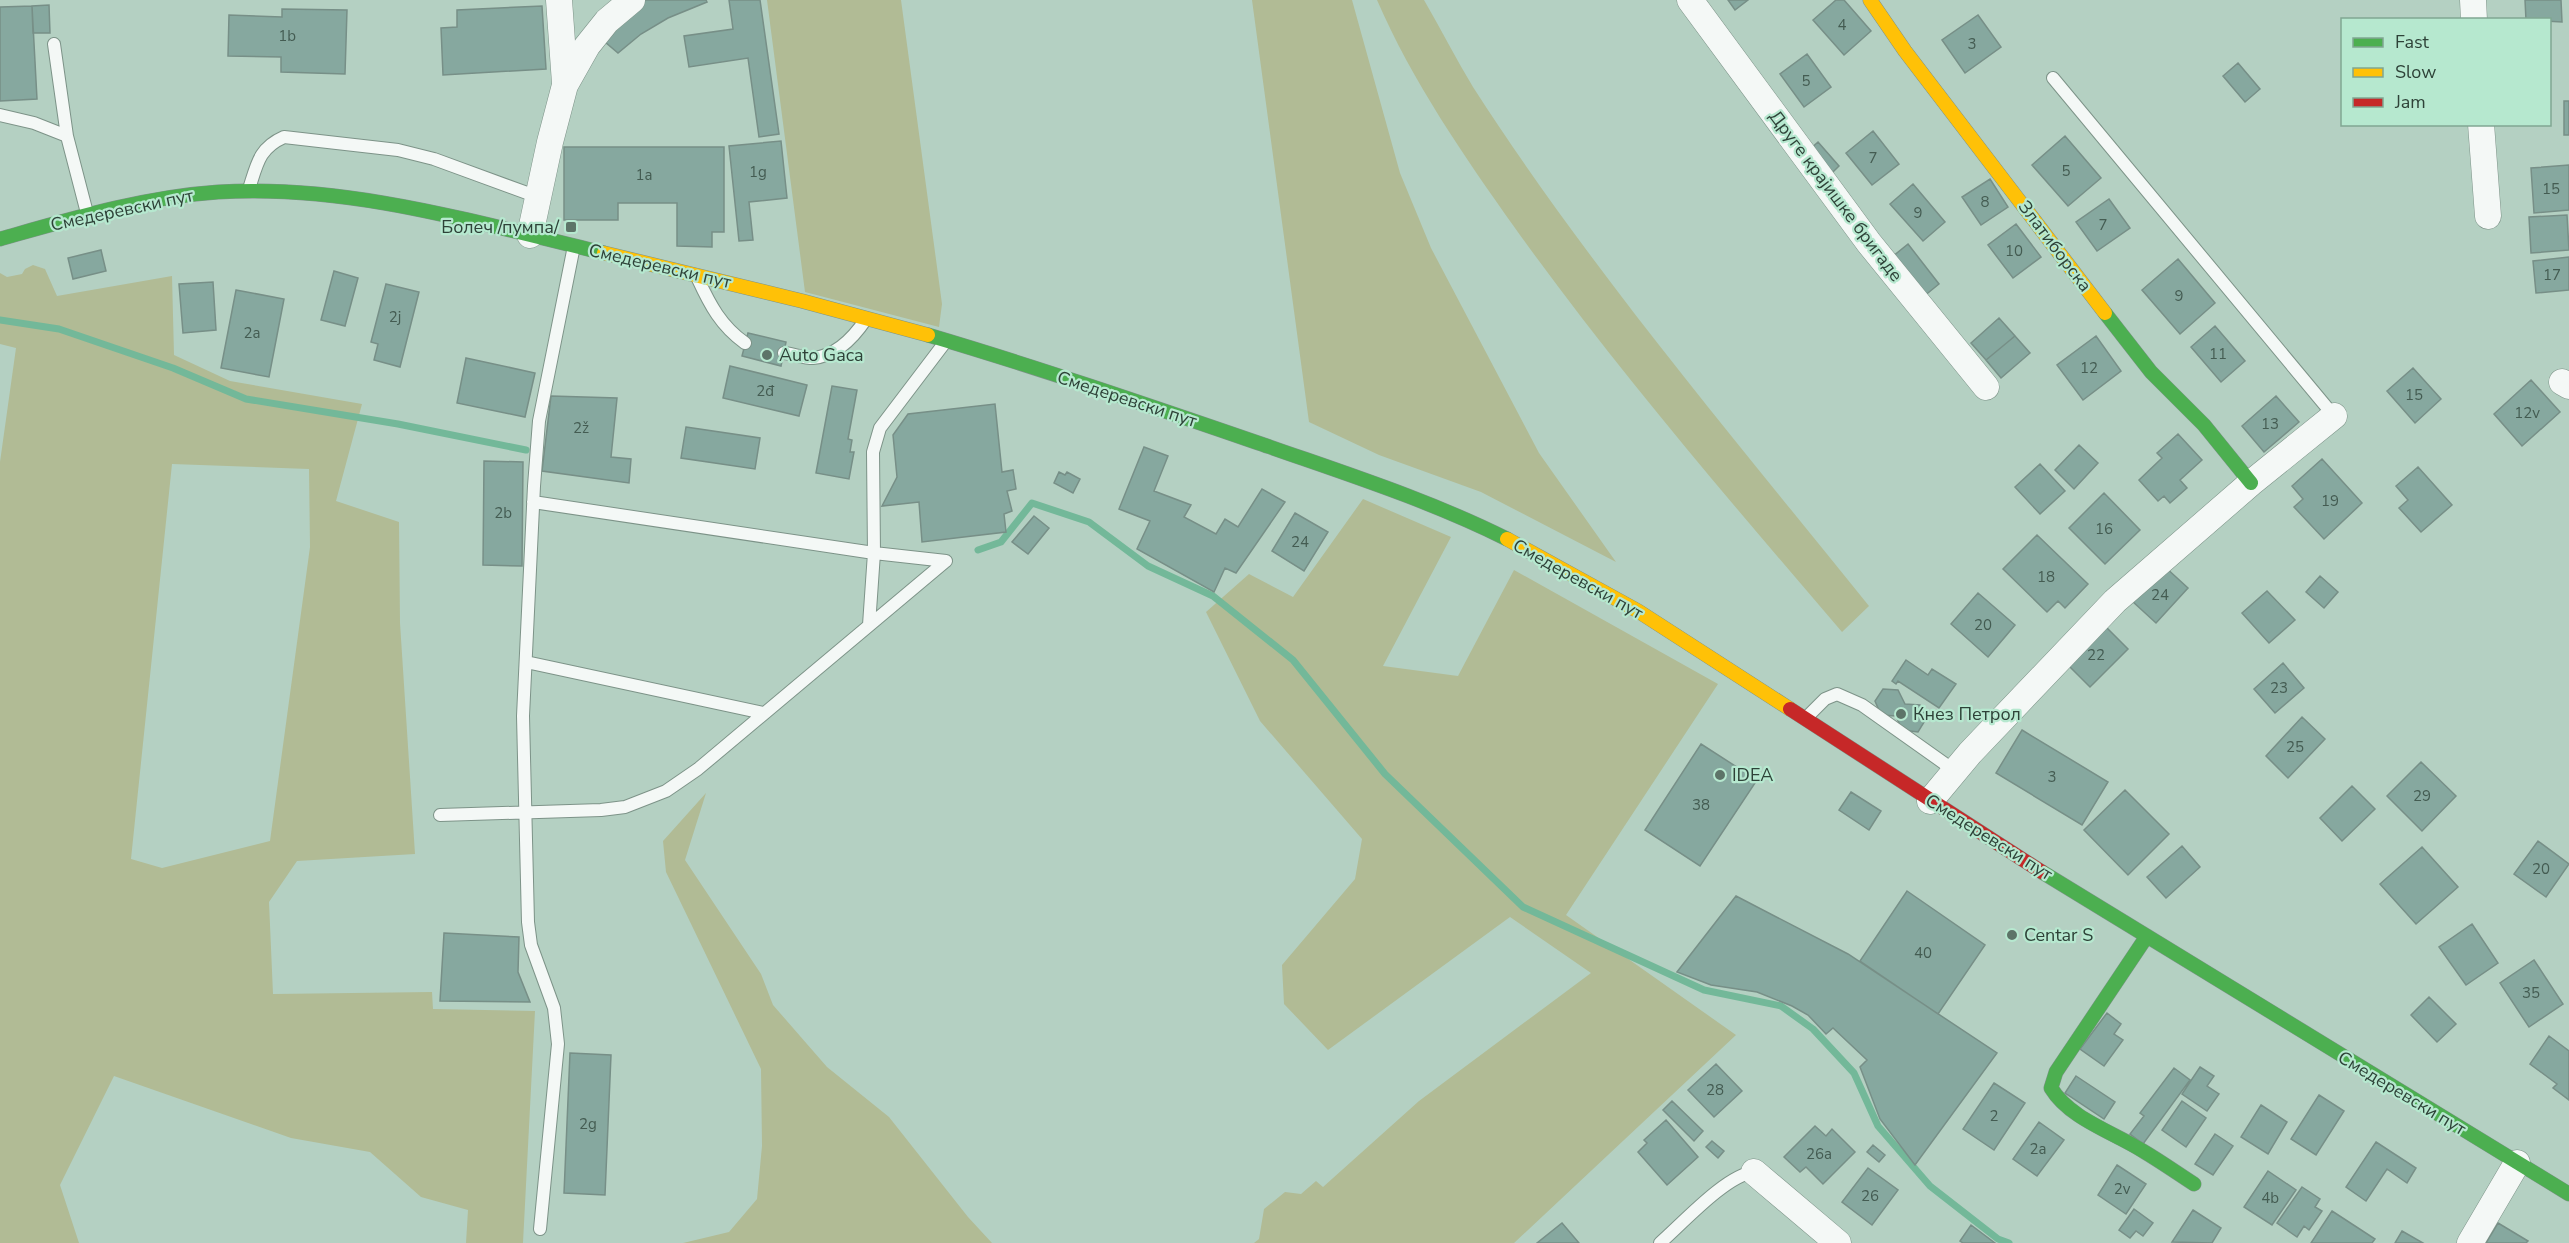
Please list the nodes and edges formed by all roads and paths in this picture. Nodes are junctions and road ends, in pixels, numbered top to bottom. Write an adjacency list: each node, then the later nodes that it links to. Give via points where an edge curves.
1 (559, 0): 9 (street)
2 (632, 0): 9 (street, via 607,21 587,46)
3 (1690, 0): 25 (street, Друге крајишке бригаде, via 1869,243)
4 (1870, 0): 27 (main road, Златиборска, via 2151,372 2204,425)
5 (2473, 0): 6 (street)
6 (2474, 18)
7 (54, 44): 12 (lane)
8 (2053, 78): 26 (lane)
9 (565, 84): 14 (street)
10 (0, 115): 12 (lane)
11 (2481, 126): 16 (street)
12 (67, 136): 15 (lane)
13 (249, 191): 14 (lane, via 260,156 269,143 284,137 416,154); 15 (main road, Смедеревски пут, via 169,198); 17 (main road, Смедеревски пут, via 337,196)
14 (538, 197): 17 (street)
15 (88, 214): 18 (main road, Смедеревски пут)
16 (2488, 216)
17 (530, 235): 19 (main road, Смедеревски пут)
18 (0, 239)
19 (574, 245): 20 (main road, Смедеревски пут); 28 (lane, via 539,421)
20 (695, 273): 21 (main road, Смедеревски пут); 23 (lane, via 717,316)
21 (867, 318): 22 (main road, Смедеревски пут); 24 (lane, via 847,342 823,355 811,358)
22 (946, 340): 29 (lane, via 880,428 873,452); 33 (main road, Смедеревски пут, via 1118,395 1446,511 1566,570 1677,635)
23 (745, 343)
24 (784, 353)
25 (1986, 387)
26 (2334, 416): 27 (street)
27 (2250, 483): 34 (street, via 2115,601)
28 (533, 502): 29 (lane); 31 (lane)
29 (874, 553): 30 (lane); 30 (lane, via 946,561)
30 (869, 625): 32 (lane)
31 (526, 662): 32 (lane); 36 (lane)
32 (763, 713): 36 (lane, via 698,769 643,801 600,810)
33 (1805, 719): 34 (lane, via 1825,699 1837,694 1862,705); 35 (main road, Смедеревски пут)
34 (1955, 771): 35 (street)
35 (1930, 801): 38 (main road, Смедеревски пут)
36 (526, 813): 37 (lane); 43 (lane, via 531,945 554,1008 558,1044)
37 (440, 815)
38 (2147, 936): 39 (main road, Смедеревски пут); 41 (main road, via 2056,1072 2051,1088 2059,1100 2078,1114)
39 (2517, 1163): 42 (main road, Смедеревски пут); 46 (street)
40 (1754, 1172): 44 (lane, via 1730,1181); 45 (street)
41 (2194, 1184)
42 (2569, 1194)
43 (540, 1229)
44 (1660, 1243)
45 (1838, 1243)
46 (2470, 1243)

